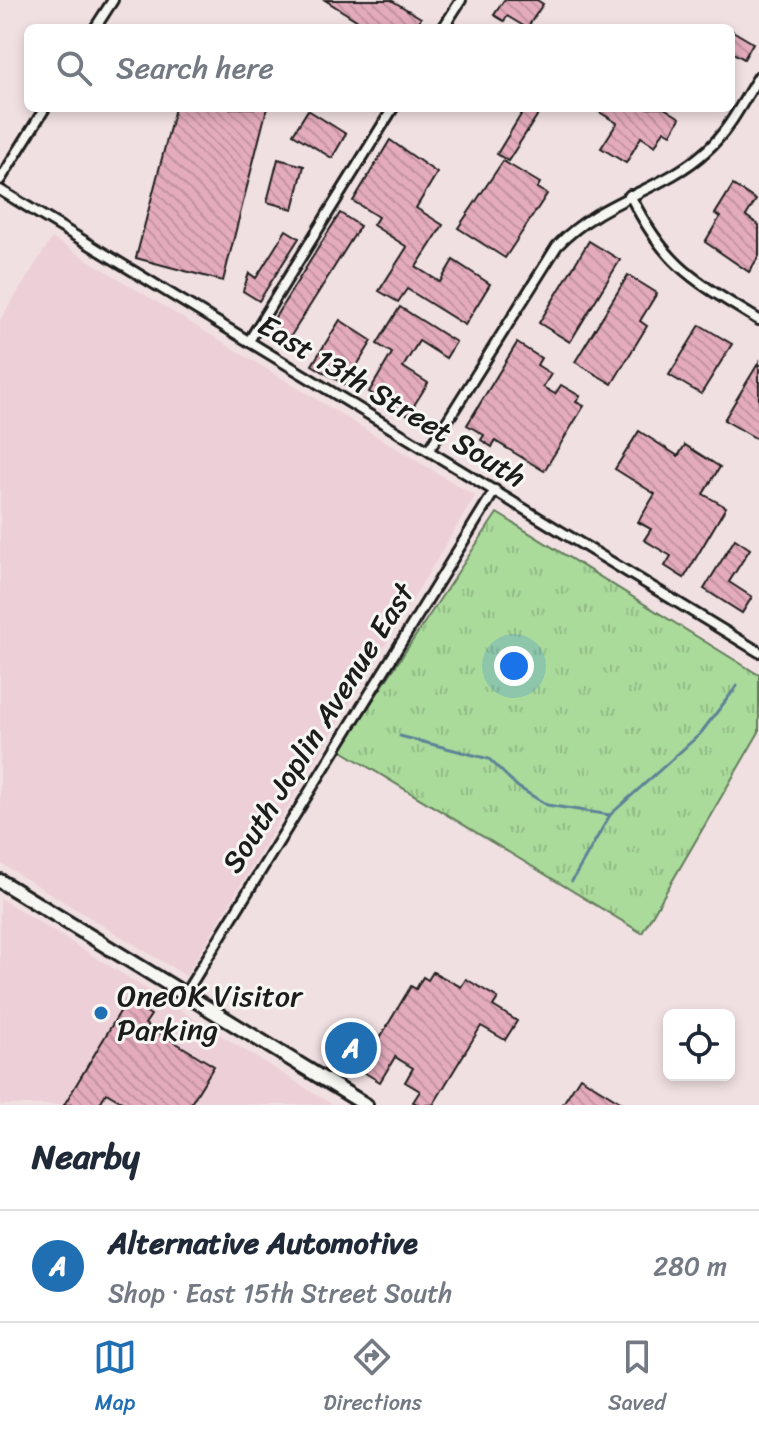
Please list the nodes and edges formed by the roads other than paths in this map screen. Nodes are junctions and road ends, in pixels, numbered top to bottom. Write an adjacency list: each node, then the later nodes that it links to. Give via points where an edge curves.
1 (113, 0): 3 (street)
2 (461, 0): 4 (street)
3 (98, 24)
4 (446, 24)
5 (759, 76): 10 (street, via 708,150)
6 (42, 112): 8 (street)
7 (391, 112): 12 (street)
8 (0, 180)
9 (0, 190): 12 (street, East 13th Street South)
10 (630, 195): 11 (street, via 664,254); 13 (street, via 573,228 557,246)
11 (759, 320)
12 (249, 341): 13 (street, East 13th Street South)
13 (429, 450): 14 (street, East 13th Street South)
14 (495, 490): 15 (street, East 13th Street South); 17 (street, South Joplin Avenue East)
15 (759, 652)
16 (0, 881): 17 (main road)
17 (185, 994): 18 (main road)
18 (366, 1105)

